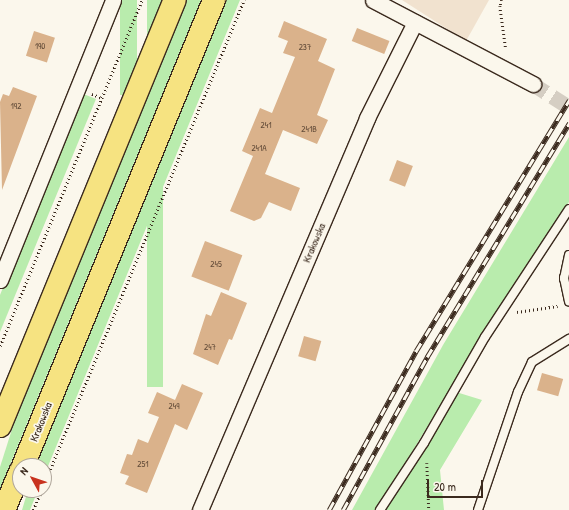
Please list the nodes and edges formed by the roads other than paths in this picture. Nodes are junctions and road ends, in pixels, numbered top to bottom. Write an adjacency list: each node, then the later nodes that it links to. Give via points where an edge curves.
1 (114, 0): 9 (street)
2 (175, 0): 12 (main road)
3 (214, 0): 13 (main road, Krakowska)
4 (373, 0): 5 (street)
5 (415, 22): 6 (street); 16 (street, Krakowska, via 367,118)
6 (533, 84)
7 (569, 209): 17 (lane, via 499,315 424,442)
8 (569, 255): 10 (lane, via 564,278)
9 (0, 280)
10 (566, 303)
11 (569, 339): 18 (lane, via 532,362 518,392)
12 (0, 426)
13 (26, 458)
14 (12, 491): 15 (main road)
15 (4, 510)
16 (200, 510)
17 (380, 510)
18 (478, 510)

